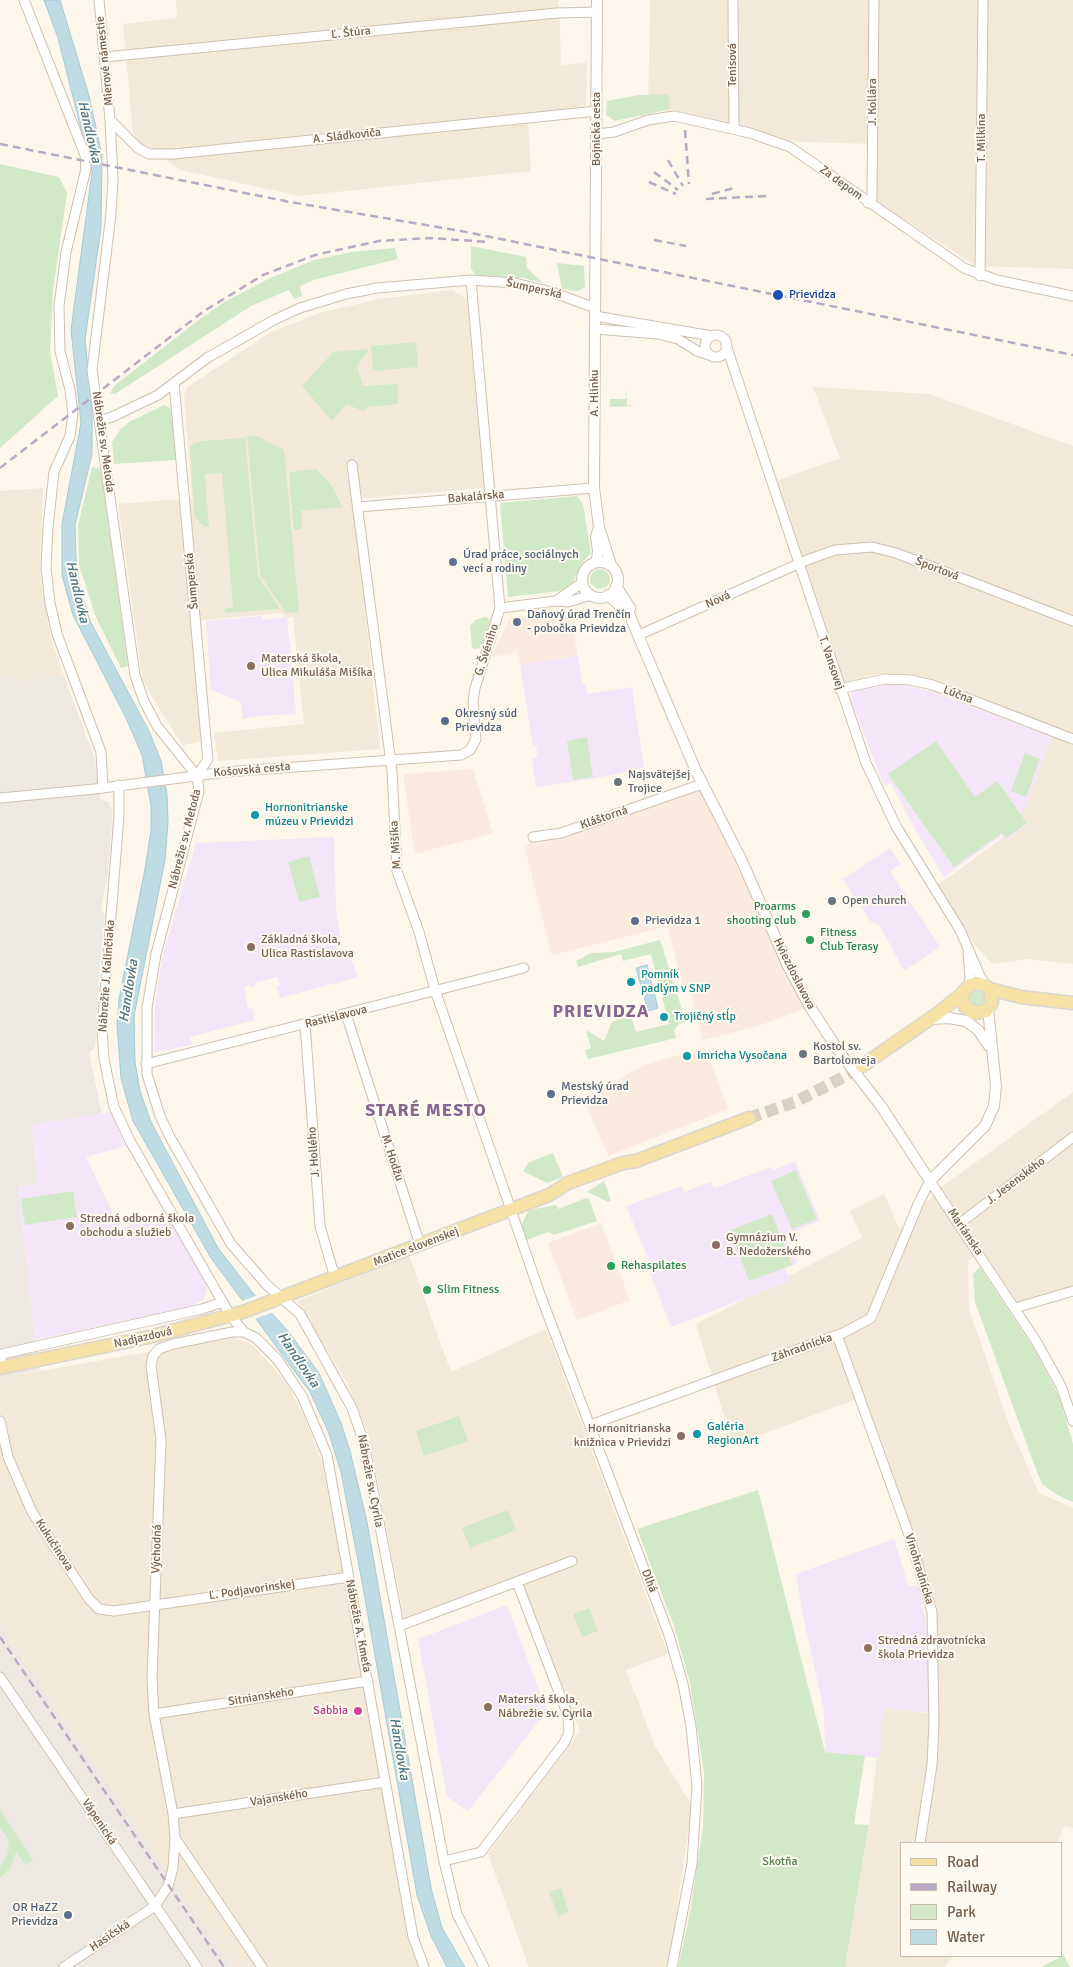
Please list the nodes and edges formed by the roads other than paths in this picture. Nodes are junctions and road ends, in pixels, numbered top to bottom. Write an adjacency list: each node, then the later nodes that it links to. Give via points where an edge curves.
1 (24, 0): 51 (street, via 85,156 86,169 66,252 59,306 60,351 73,414 70,436 59,459 50,492 46,568 50,603 71,675 101,752)
2 (598, 0): 7 (street, Bojnická cesta)
3 (733, 0): 11 (street, Tenisová)
4 (874, 0): 13 (street, J. Kollára, via 872,198)
5 (983, 0): 15 (street, T. Milkina)
6 (99, 1): 8 (street, Mierové námestie)
7 (597, 12): 8 (street, Ľ. Štúra, via 557,12); 9 (street, Bojnická cesta)
8 (105, 57): 10 (street, Mierové námestie)
9 (597, 111): 10 (street, A. Sládkoviča, via 174,154 149,154 138,148); 12 (street, Bojnická cesta)
10 (110, 120): 26 (street, Nábrežie sv. Metoda, via 111,214 92,370)
11 (734, 129): 12 (street, Za depom, via 674,116); 13 (street, Za depom, via 790,147)
12 (596, 134): 14 (street, Bojnická cesta)
13 (868, 203): 15 (street, Za depom, via 946,257)
14 (596, 258): 18 (street, A. Hlinku)
15 (980, 276): 17 (street, Za depom)
16 (471, 280): 18 (street, Šumperská, via 515,283 552,292); 25 (street, Šumperská, via 377,288 311,304 237,339); 29 (street)
17 (1073, 296)
18 (595, 312): 19 (street, A. Hlinku); 20 (street)
19 (595, 329): 22 (street, via 658,334 678,339); 28 (street, A. Hlinku)
20 (712, 336): 21 (street, via 720,336); 22 (street, via 705,345)
21 (726, 346): 23 (street); 24 (street, T. Vansovej)
22 (709, 355): 23 (street)
23 (720, 357): 24 (street)
24 (732, 363): 33 (street, T. Vansovej)
25 (174, 383): 26 (street, Šumperská, via 158,395); 48 (street, Šumperská, via 208,759)
26 (99, 421): 48 (street, Nábrežie sv. Metoda, via 135,675 157,726)
27 (352, 465): 30 (street, M. Mišíka)
28 (594, 488): 29 (street, Bakalárska); 31 (street, A. Hlinku)
29 (490, 496): 30 (street, Bakalárska); 40 (street)
30 (358, 506): 47 (street, M. Mišíka)
31 (599, 527): 32 (street, A. Hlinku); 34 (street, A. Hlinku)
32 (597, 562): 34 (street); 35 (street, via 586,570)
33 (798, 564): 42 (street, Športová, via 835,550 872,547); 43 (street, Nová); 44 (street, T. Vansovej)
34 (611, 565): 36 (street, A. Hlinku, via 617,575)
35 (583, 582): 37 (street); 39 (street, G. Švéniho)
36 (616, 586): 38 (street); 41 (street, A. Hlinku, via 630,608)
37 (591, 595): 38 (street); 39 (street, G. Švéniho, via 568,602)
38 (608, 596): 41 (street, A. Hlinku)
39 (556, 601): 40 (street, G. Švéniho)
40 (500, 608): 46 (street, G. Švéniho, via 475,688 476,739)
41 (630, 614): 43 (street, A. Hlinku)
42 (1073, 621)
43 (639, 635): 49 (street, A. Hlinku)
44 (839, 689): 45 (street, Lúčna, via 885,679 910,680 933,685); 54 (street, T. Vansovej, via 878,791)
45 (1073, 739)
46 (473, 747): 47 (street, Košovská cesta, via 460,755)
47 (390, 760): 48 (street, Košovská cesta); 57 (street, M. Mišíka, via 397,871)
48 (197, 776): 50 (street, Košovská cesta); 69 (street, Nábrežie sv. Metoda, via 199,791 156,954 147,1008)
49 (702, 784): 53 (street, Kláštorná, via 561,833); 68 (street, Hviezdoslavova, via 742,859 788,966)
50 (119, 785): 51 (street, Košovská cesta); 80 (street, Nábrežie J. Kalinčiaka, via 102,1016 104,1059 110,1090 125,1133)
51 (103, 788): 52 (street, Košovská cesta)
52 (0, 798)
53 (532, 837)
54 (967, 946): 56 (street, T. Vansovej); 58 (street, T. Vansovej, via 970,978)
55 (524, 968): 57 (street, Rastislavova)
56 (988, 988): 58 (main road, via 977,983); 59 (main road); 61 (main road, via 992,996)
57 (435, 990): 63 (street, Rastislavova); 74 (street, M. Mišíka)
58 (965, 990): 62 (main road); 64 (main road)
59 (1022, 997): 60 (main road); 61 (main road)
60 (1073, 1002)
61 (989, 1007): 62 (main road); 66 (street)
62 (970, 1010): 64 (main road); 66 (street)
63 (346, 1014): 65 (street, Rastislavova); 76 (street, M. Hodžu)
64 (933, 1017): 67 (street, via 966,1021 978,1030); 70 (main road)
65 (304, 1024): 69 (street, Rastislavova); 77 (street, J. Hollého, via 320,1226)
66 (989, 1036): 67 (street)
67 (990, 1048): 73 (street, via 996,1086 990,1115 975,1138)
68 (840, 1053): 73 (street, Mariánska, via 881,1106)
69 (146, 1064): 79 (street, Nábrežie sv. Metoda, via 160,1116 231,1244)
70 (862, 1066)
71 (749, 1118): 74 (main road, Matice slovenskej, via 568,1183 550,1195)
72 (1073, 1137): 75 (street, J. Jesenského)
73 (930, 1181): 75 (street, Mariánska); 85 (street, Záhradnícka, via 871,1318 857,1328)
74 (512, 1210): 76 (main road, Matice slovenskej); 91 (street, Dlhá)
75 (959, 1224): 81 (street, Mariánska)
76 (420, 1245): 77 (main road, Matice slovenskej)
77 (335, 1278): 79 (main road, Matice slovenskej)
78 (1073, 1292): 81 (street)
79 (282, 1298): 82 (main road, Nadjazdová); 96 (street, Nábrežie sv. Cyrila, via 300,1314 352,1408 364,1443)
80 (223, 1302): 82 (street, Nábrežie J. Kalinčiaka); 87 (street, via 2,1354)
81 (1014, 1308): 90 (street, Mariánska, via 1048,1362 1066,1398)
82 (236, 1313): 83 (main road, Nadjazdová); 84 (street, Nábrežie A. Kmeťa)
83 (201, 1324): 86 (street); 88 (main road, Nadjazdová)
84 (244, 1332): 86 (street, Východná); 93 (street, Nábrežie A. Kmeťa, via 256,1338 278,1360 302,1396 327,1455)
85 (837, 1335): 91 (street, Záhradnícka); 103 (street, Vinohradnícka, via 908,1532 932,1612 932,1765)
86 (207, 1336): 95 (street, Východná, via 159,1349 151,1366 161,1440)
87 (0, 1363)
88 (0, 1368)
89 (0, 1421): 95 (street, Kukučínova, via 18,1484 32,1512 89,1600 99,1609 114,1611)
90 (1073, 1421)
91 (590, 1425): 111 (street, Dlhá, via 669,1636 692,1726 697,1786 695,1834)
92 (572, 1561): 94 (street)
93 (348, 1577): 95 (street, Ľ. Podjavorinskej); 98 (street, Nábrežie A. Kmeťa)
94 (517, 1582): 96 (street); 104 (street, via 568,1716 569,1732 481,1852)
95 (156, 1604): 99 (street, Východná, via 152,1678)
96 (399, 1626): 104 (street, Nábrežie sv. Cyrila)
97 (0, 1677): 105 (street, Vápenická)
98 (368, 1681): 99 (street, Sitnianskeho); 100 (street, Nábrežie A. Kmeťa)
99 (154, 1714): 101 (street, Východná)
100 (385, 1782): 101 (street, Vajanského); 109 (street, Nábrežie A. Kmeťa, via 413,1937)
101 (173, 1814): 102 (street, Východná)
102 (175, 1838): 105 (street, Východná, via 168,1886); 108 (street, Východná)
103 (920, 1842)
104 (444, 1861): 110 (street, Nábrežie sv. Cyrila, via 457,1914)
105 (155, 1906): 106 (street, Hasičská); 107 (street, Vápenická)
106 (64, 1967)
107 (197, 1967)
108 (262, 1967)
109 (424, 1967)
110 (484, 1967)
111 (672, 1967)

